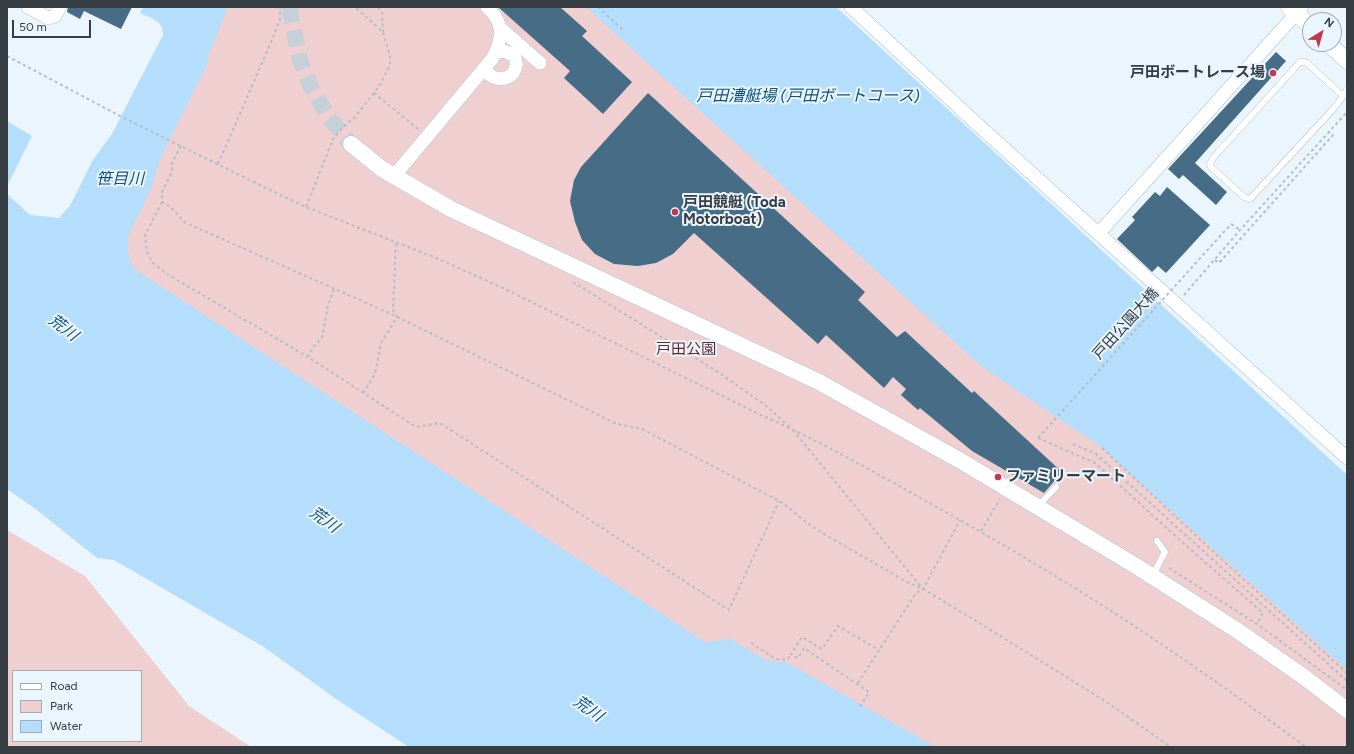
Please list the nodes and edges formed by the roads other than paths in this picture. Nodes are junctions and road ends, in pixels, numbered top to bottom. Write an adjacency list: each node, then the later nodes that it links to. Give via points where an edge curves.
1 (28, 7): 2 (street, via 48,18 55,16)
2 (60, 7)
3 (487, 7): 6 (street, via 497,18)
4 (851, 7): 15 (street)
5 (1296, 9): 15 (street)
6 (500, 28): 7 (street); 10 (street)
7 (496, 52): 11 (street); 11 (street, via 513,55 516,62 515,71 502,79 493,77)
8 (1337, 52): 9 (street)
9 (1347, 61)
10 (540, 63)
11 (483, 69): 14 (street)
12 (1345, 93): 12 (lane, via 1251,198 1244,197 1211,166 1213,158 1300,62 1307,63)
13 (350, 144): 14 (street)
14 (394, 176): 18 (street, via 451,208 819,382 961,460)
15 (1099, 233): 16 (street)
16 (1347, 458)
17 (1056, 487): 18 (lane)
18 (1037, 507): 20 (street)
19 (1157, 541): 20 (lane, via 1165,552)
20 (1153, 577): 21 (street, via 1238,631)
21 (1347, 710)

